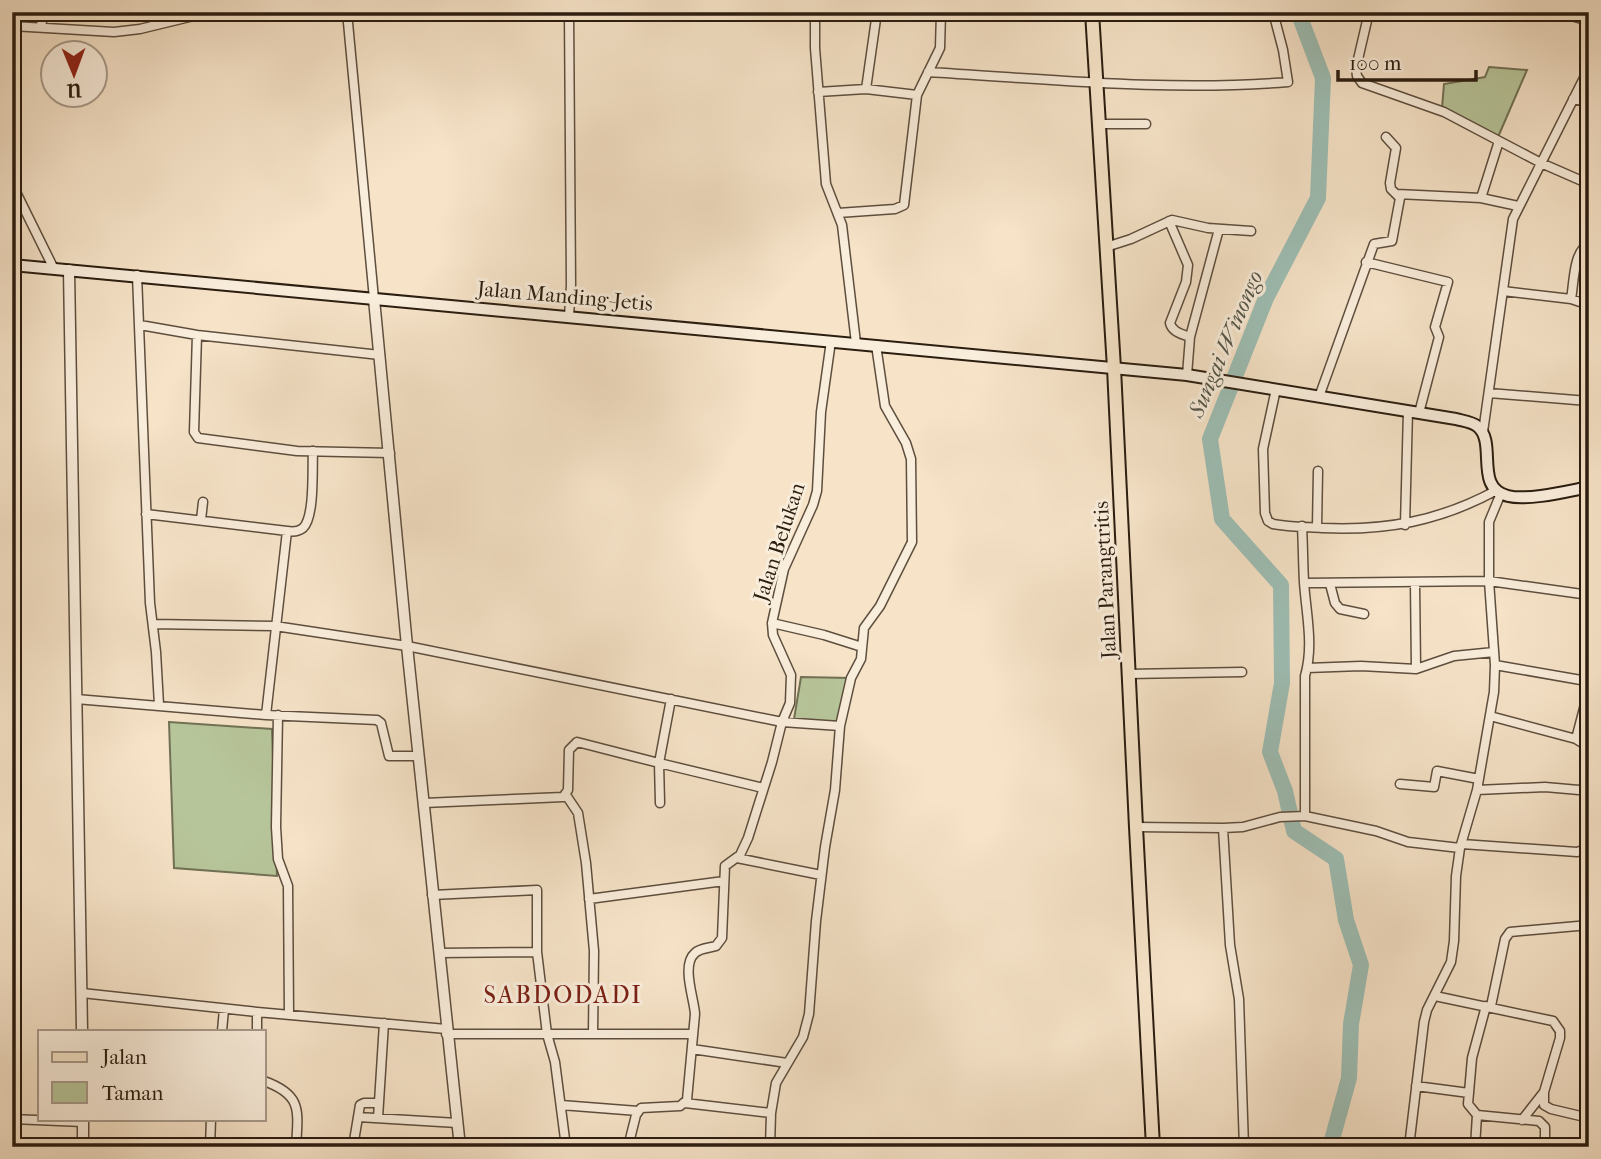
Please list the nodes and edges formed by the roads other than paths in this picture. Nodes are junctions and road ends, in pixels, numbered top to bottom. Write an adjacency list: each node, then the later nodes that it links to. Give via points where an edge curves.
1 (44, 12): 15 (street)
2 (155, 12): 16 (street)
3 (209, 12): 16 (street)
4 (347, 12): 47 (street)
5 (569, 12): 50 (street)
6 (815, 12): 21 (street)
7 (877, 12): 20 (street)
8 (942, 12): 18 (street, via 942,42)
9 (1092, 12): 19 (main road, Jalan Parangtritis)
10 (1273, 12): 19 (street, via 1288,82)
11 (1369, 12): 28 (street, via 1356,68 1362,83 1444,112)
12 (1557, 12): 13 (street)
13 (1589, 21)
14 (12, 26): 15 (street)
15 (41, 26): 16 (street, via 114,32)
16 (154, 26)
17 (1589, 68): 23 (street)
18 (928, 72): 19 (street); 22 (street)
19 (1097, 82): 25 (main road, Jalan Parangtritis)
20 (866, 89): 21 (street); 22 (street)
21 (818, 92): 35 (street, via 825,184)
22 (917, 95): 35 (street, via 904,205)
23 (1573, 99): 24 (street); 29 (street)
24 (1589, 102)
25 (1099, 124): 26 (street); 40 (main road, Jalan Parangtritis)
26 (1146, 124)
27 (1386, 137): 32 (street, via 1396,148 1390,183)
28 (1499, 141): 29 (street); 33 (street)
29 (1541, 163): 31 (street); 34 (street)
30 (12, 184): 43 (street)
31 (1589, 184)
32 (1397, 194): 33 (street); 41 (street, via 1400,203 1392,241 1374,243)
33 (1481, 198): 34 (street)
34 (1518, 206): 46 (street)
35 (838, 213): 55 (street)
36 (1169, 221): 37 (street); 40 (street); 53 (street, via 1188,265 1171,326)
37 (1219, 229): 38 (street); 53 (street)
38 (1251, 231)
39 (1589, 244): 48 (street, via 1579,253)
40 (1106, 247): 58 (main road, Jalan Parangtritis)
41 (1366, 262): 62 (street); 64 (street, via 1448,282 1435,327 1439,337)
42 (12, 265): 43 (main road, Jalan Manding-Jetis)
43 (54, 269): 44 (main road, Jalan Manding-Jetis)
44 (69, 270): 45 (main road, Jalan Manding-Jetis); 98 (street)
45 (137, 275): 47 (main road, Jalan Manding-Jetis); 51 (street)
46 (1503, 291): 48 (street); 61 (street)
47 (374, 299): 50 (main road, Jalan Manding-Jetis); 57 (street)
48 (1571, 299): 49 (street)
49 (1589, 305)
50 (569, 316): 54 (main road, Jalan Manding-Jetis)
51 (140, 325): 52 (street); 72 (street)
52 (197, 335): 57 (street); 66 (street, via 197,437)
53 (1190, 337): 59 (street)
54 (831, 341): 55 (main road, Jalan Manding-Jetis); 84 (street, Jalan Belukan, via 815,498 784,569)
55 (856, 343): 56 (main road, Jalan Manding-Jetis)
56 (876, 345): 58 (main road, Jalan Manding-Jetis); 89 (street, via 886,406 911,459 913,536 911,548 864,628)
57 (380, 355): 67 (street)
58 (1114, 368): 59 (main road, Jalan Manding-Jetis); 96 (main road, Jalan Parangtritis)
59 (1187, 375): 60 (main road, Jalan Manding-Jetis)
60 (1276, 390): 62 (main road, Jalan Manding-Jetis); 75 (street, via 1263,449 1265,513 1273,524)
61 (1489, 393): 63 (street); 65 (street)
62 (1319, 397): 64 (main road, Jalan Manding-Jetis)
63 (1589, 400)
64 (1413, 412): 65 (main road, Jalan Manding-Jetis, via 1475,425); 74 (street)
65 (1482, 432): 70 (main road, via 1486,467)
66 (313, 451): 67 (street); 77 (street, via 308,518 299,531)
67 (390, 453): 88 (street)
68 (1318, 471): 76 (street)
69 (1589, 488): 70 (main road, via 1538,496)
70 (1499, 492): 74 (street); 78 (street, via 1489,522)
71 (203, 502): 73 (street)
72 (146, 514): 73 (street); 85 (street)
73 (201, 520): 77 (street)
74 (1405, 525): 76 (street)
75 (1302, 526): 76 (street); 79 (street)
76 (1317, 527)
77 (287, 531): 86 (street)
78 (1489, 581): 80 (street); 82 (street); 90 (street)
79 (1304, 583): 81 (street); 92 (street, via 1310,626)
80 (1415, 583): 81 (street); 93 (street)
81 (1330, 584): 83 (street, via 1340,609)
82 (1589, 595)
83 (1364, 614)
84 (772, 623): 89 (street); 104 (street, Jalan Belukan, via 792,688)
85 (153, 624): 86 (street); 100 (street)
86 (275, 626): 88 (street); 101 (street)
87 (1589, 638): 94 (street, via 1585,660)
88 (407, 646): 99 (street); 108 (street)
89 (862, 647): 105 (street)
90 (1494, 652): 91 (street); 93 (street, via 1454,656)
91 (1495, 666): 97 (street); 103 (street)
92 (1307, 668): 93 (street); 118 (street)
93 (1416, 669)
94 (1589, 669)
95 (1242, 672): 96 (street)
96 (1128, 674): 119 (main road, Jalan Parangtritis)
97 (1588, 678): 106 (street)
98 (76, 699): 100 (street); 131 (street)
99 (671, 699): 104 (street); 109 (street)
100 (159, 705): 101 (street)
101 (266, 715): 102 (street)
102 (278, 715): 108 (street, via 377,720 388,756); 136 (street, via 276,827 278,859 288,886)
103 (1490, 716): 106 (street); 110 (street)
104 (782, 722): 105 (street); 113 (street, Jalan Belukan)
105 (839, 726): 124 (street, via 835,790)
106 (1576, 739): 107 (street)
107 (1589, 747)
108 (419, 755): 116 (street)
109 (659, 763): 113 (street); 115 (street, via 577,742 569,750); 117 (street)
110 (1479, 779): 111 (street, via 1437,771 1434,787); 114 (street)
111 (1400, 783)
112 (1589, 786): 114 (street, via 1578,790)
113 (763, 788): 123 (street, Jalan Belukan)
114 (1477, 790): 121 (street)
115 (566, 795): 116 (street); 127 (street, via 578,813)
116 (424, 803): 126 (street)
117 (660, 803)
118 (1303, 816): 120 (street); 121 (street, via 1408,842)
119 (1136, 827): 120 (street); 174 (main road, Jalan Parangtritis)
120 (1223, 828): 175 (street, via 1230,945 1239,999)
121 (1461, 846): 122 (street, via 1577,852); 132 (street, via 1453,952)
122 (1589, 848)
123 (737, 858): 124 (street); 125 (street, Jalan Belukan, via 725,866)
124 (821, 874): 146 (street, via 808,1022)
125 (724, 881): 127 (street); 144 (street, via 722,938 690,959)
126 (432, 895): 129 (street, via 537,890); 130 (street)
127 (589, 898): 143 (street)
128 (1589, 925): 133 (street, via 1510,932)
129 (537, 952): 130 (street); 142 (street)
130 (439, 953): 141 (street)
131 (82, 993): 134 (street); 138 (street)
132 (1435, 996): 133 (street); 148 (street, via 1427,1010)
133 (1489, 1006): 149 (street, via 1547,1019 1558,1026 1560,1038); 150 (street, via 1474,1046)
134 (224, 1009): 135 (street); 139 (street)
135 (257, 1012): 136 (street); 140 (street)
136 (289, 1015): 137 (street)
137 (384, 1023): 141 (street); 151 (street)
138 (82, 1030)
139 (222, 1030)
140 (257, 1030)
141 (446, 1031): 142 (street); 165 (street)
142 (547, 1034): 143 (street); 153 (street)
143 (593, 1034): 144 (street)
144 (693, 1034): 145 (street)
145 (692, 1049): 146 (street); 152 (street)
146 (787, 1063): 155 (street, via 776,1083)
147 (266, 1083): 168 (street, via 285,1090 296,1107)
148 (1416, 1086): 150 (street); 176 (street)
149 (1544, 1092): 159 (street, via 1547,1108); 164 (street)
150 (1469, 1093): 156 (street, via 1468,1104)
151 (379, 1103): 157 (street, via 362,1103); 158 (street)
152 (685, 1103): 154 (street); 155 (street)
153 (561, 1105): 154 (street); 171 (street)
154 (638, 1111): 172 (street)
155 (771, 1113): 173 (street)
156 (1477, 1115): 164 (street); 177 (street)
157 (358, 1117): 158 (street); 169 (street)
158 (379, 1118): 165 (street)
159 (1589, 1118)
160 (12, 1119): 161 (street)
161 (38, 1119)
162 (83, 1120): 166 (street)
163 (211, 1120): 167 (street)
164 (1522, 1120): 178 (street, via 1542,1123)
165 (457, 1123): 170 (street)
166 (83, 1147)
167 (210, 1147)
168 (296, 1147)
169 (354, 1147)
170 (460, 1147)
171 (566, 1147)
172 (628, 1147)
173 (770, 1147)
174 (1153, 1147)
175 (1244, 1147)
176 (1409, 1147)
177 (1475, 1147)
178 (1545, 1147)

